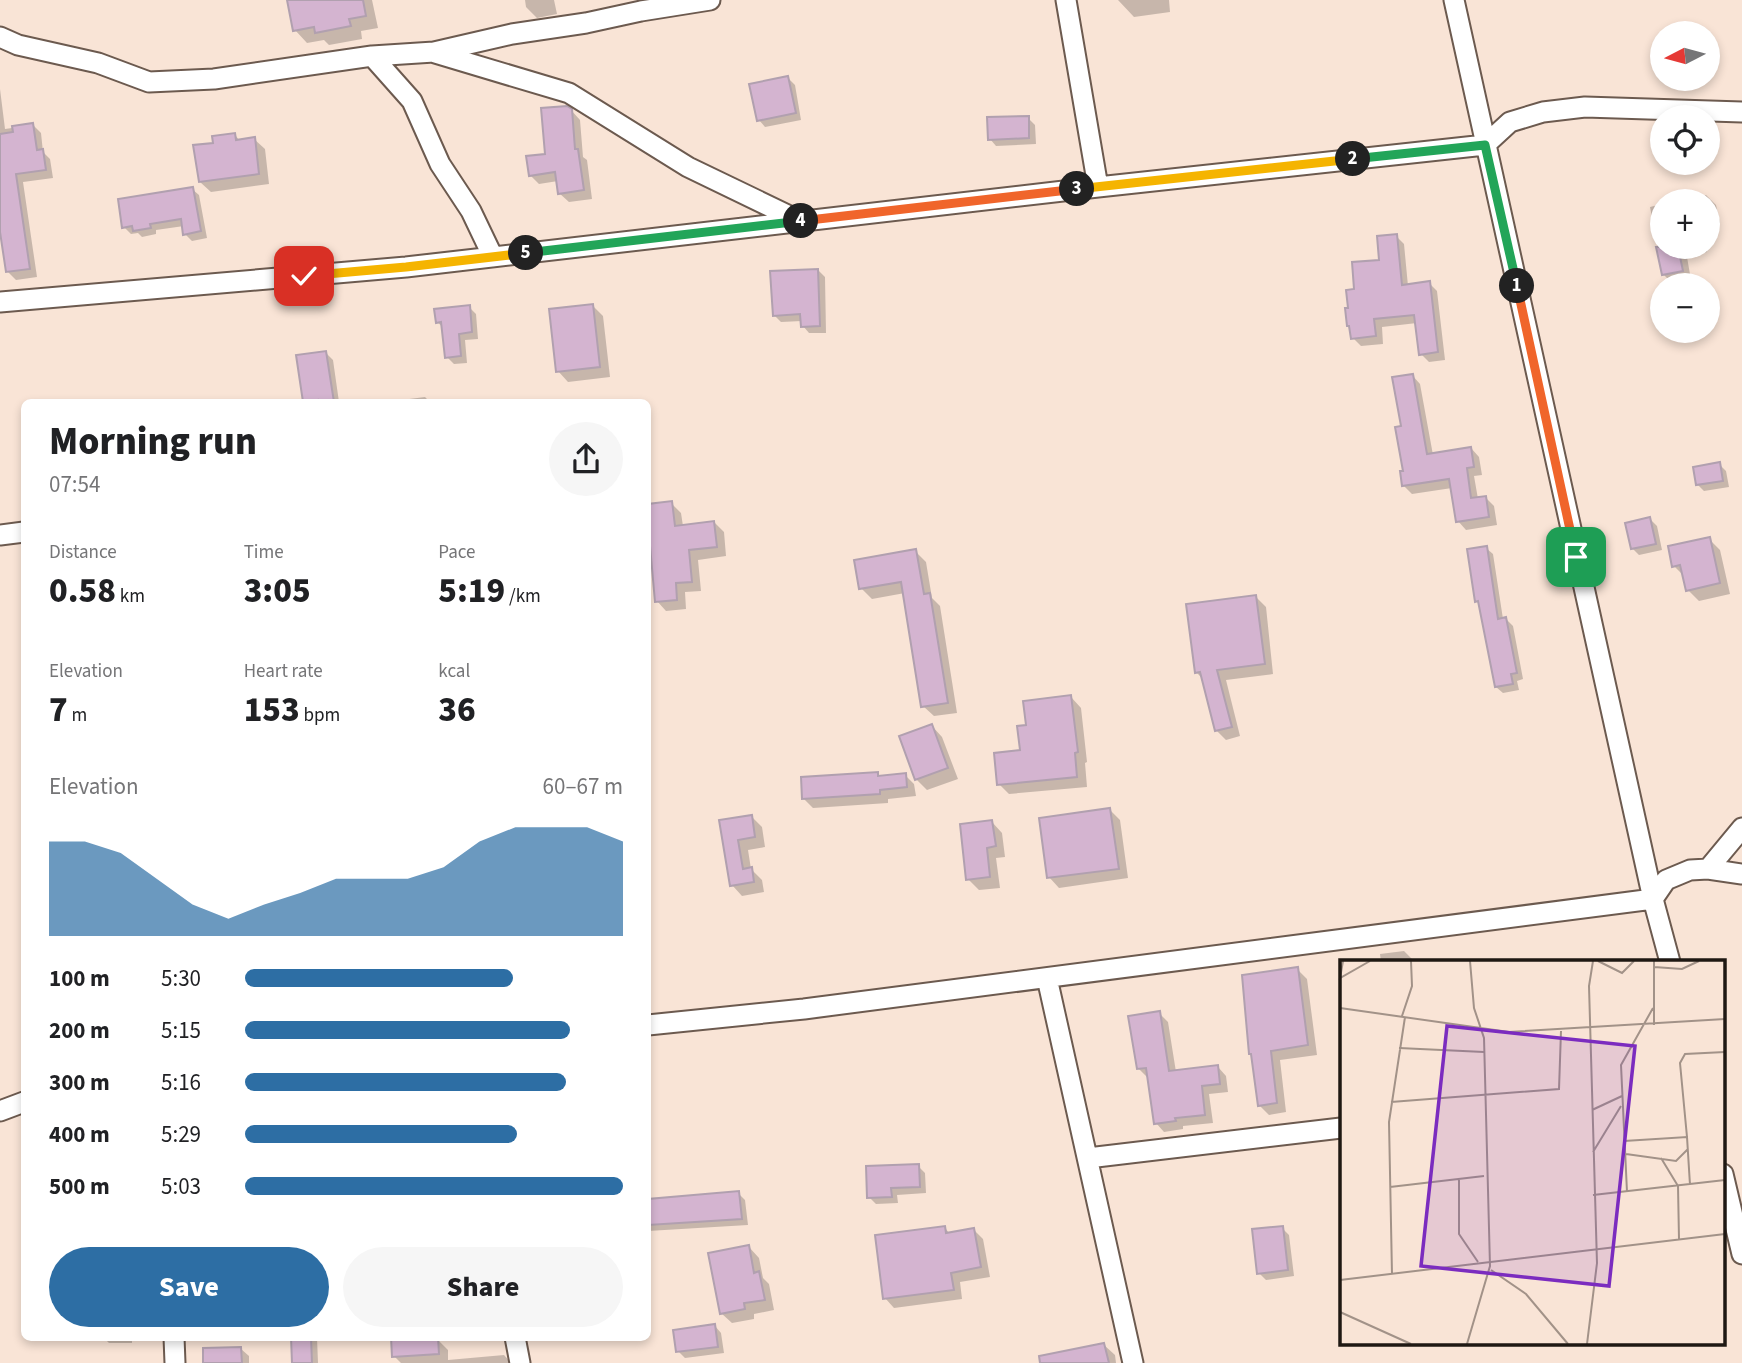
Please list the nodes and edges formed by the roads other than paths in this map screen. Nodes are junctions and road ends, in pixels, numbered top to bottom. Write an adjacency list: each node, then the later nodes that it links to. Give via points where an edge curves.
1 (1066, 0): 9 (street)
2 (1454, 0): 8 (street)
3 (698, 1): 5 (street)
4 (0, 37): 6 (street, via 149,82 215,79)
5 (434, 52): 6 (street); 10 (street, via 569,93 688,167)
6 (372, 56): 11 (street, via 412,101 440,164 471,211)
7 (1742, 112): 8 (street, via 1585,107 1543,112 1510,122)
8 (1485, 145): 9 (street); 18 (street)
9 (1098, 187): 10 (street)
10 (800, 221): 11 (street)
11 (492, 257): 12 (street)
12 (0, 302)
13 (21, 532): 14 (street)
14 (0, 535)
15 (1742, 828): 16 (street)
16 (1708, 869): 17 (street); 18 (street, via 1690,870 1666,880)
17 (1742, 874)
18 (1653, 899): 19 (street); 20 (street)
19 (1667, 960)
20 (1047, 978): 21 (street); 25 (street)
21 (651, 1025)
22 (21, 1103): 23 (street)
23 (0, 1111)
24 (1340, 1128): 25 (street)
25 (1088, 1158): 32 (street)
26 (1724, 1178): 27 (street)
27 (1742, 1254)
28 (174, 1341): 30 (street)
29 (516, 1341): 31 (street)
30 (175, 1363)
31 (520, 1363)
32 (1133, 1363)

